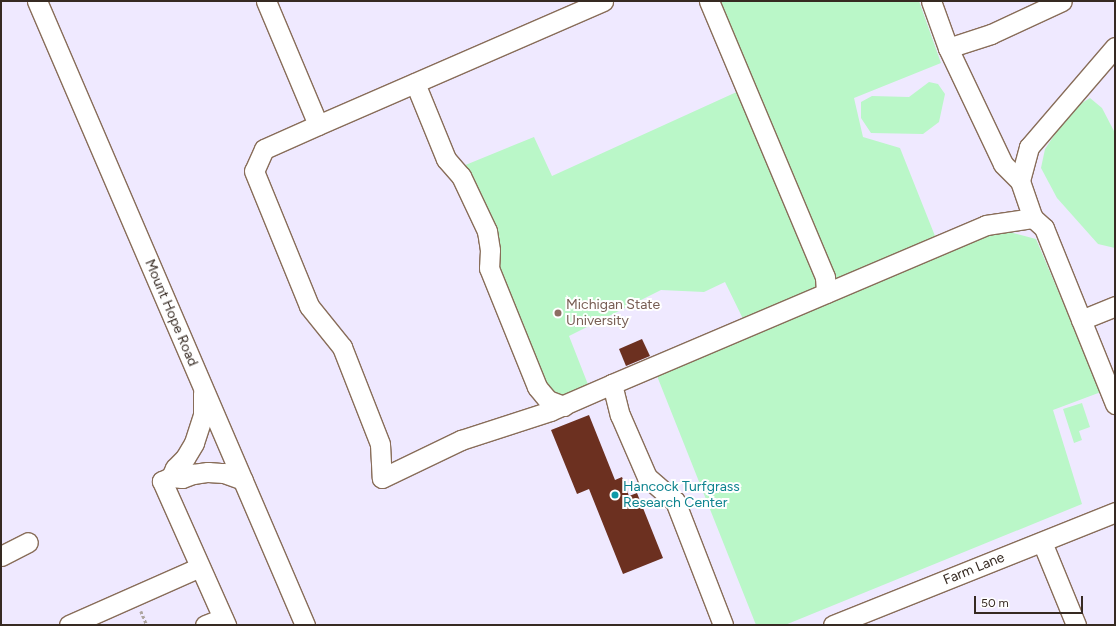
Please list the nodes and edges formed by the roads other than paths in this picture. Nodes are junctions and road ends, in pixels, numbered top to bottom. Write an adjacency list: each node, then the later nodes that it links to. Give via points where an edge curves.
1 (37, 1): 17 (street, Mount Hope Road)
2 (266, 1): 10 (street)
3 (603, 1): 9 (street)
4 (709, 1): 13 (street, via 825,277)
5 (931, 1): 8 (street)
6 (1062, 1): 8 (street, via 991,34)
7 (1115, 47): 11 (street, via 1029,147)
8 (948, 48): 11 (street, via 1003,164)
9 (415, 83): 10 (street); 19 (street, via 446,158 461,176 486,231 490,250 489,268 537,387 548,400)
10 (318, 125): 19 (street, via 264,149 254,171 309,306 342,347 380,444 382,478 461,440)
11 (1020, 181): 12 (street)
12 (1033, 218): 13 (street, via 986,224); 15 (street, via 1044,228)
13 (826, 293): 16 (street)
14 (1115, 306): 15 (street)
15 (1081, 320): 18 (street)
16 (612, 384): 19 (street); 31 (street, via 620,415 647,477 675,501)
17 (204, 388): 20 (street, via 203,415 194,443); 21 (street, Mount Hope Road)
18 (1115, 404)
19 (564, 406)
20 (171, 477): 21 (street, via 182,478 208,472); 26 (street, via 162,481)
21 (243, 480): 30 (street, Mount Hope Road)
22 (1115, 512): 24 (street, Farm Lane)
23 (28, 542): 25 (street)
24 (1042, 542): 32 (street, Farm Lane); 33 (street)
25 (1, 556)
26 (200, 567): 27 (street); 28 (street)
27 (224, 621): 29 (street)
28 (69, 625)
29 (205, 625)
30 (305, 625)
31 (723, 625)
32 (833, 625)
33 (1076, 625)

